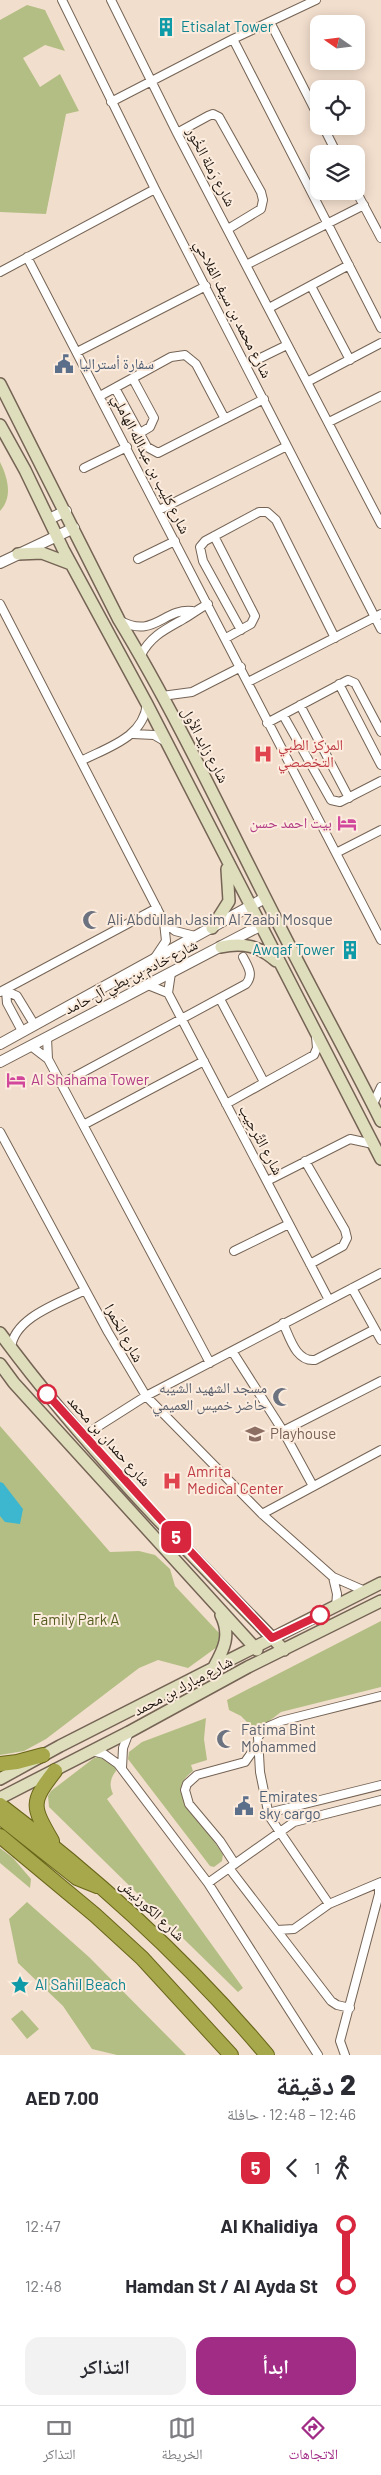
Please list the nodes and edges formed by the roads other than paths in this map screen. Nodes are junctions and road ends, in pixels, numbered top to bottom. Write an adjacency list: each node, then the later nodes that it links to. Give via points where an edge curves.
1 (62, 0): 8 (street, شارع محمد بن سيف الفلاحي)
2 (112, 0): 6 (street, شارع رَملة الخُور)
3 (316, 0): 4 (street)
4 (270, 22): 5 (street); 7 (street)
5 (233, 39): 6 (street); 13 (street)
6 (151, 80): 8 (street); 9 (street, شارع رَملة الخُور)
7 (310, 100)
8 (111, 102): 10 (street, شارع محمد بن سيف الفلاحي)
9 (177, 133): 14 (street, شارع رَملة الخُور); 14 (street, via 208,116 219,117 261,192 261,209)
10 (155, 189): 16 (street); 20 (street, شارع محمد بن سيف الفلاحي)
11 (361, 200): 12 (street)
12 (364, 205): 13 (street); 15 (street)
13 (328, 223): 17 (street); 18 (street)
14 (228, 229): 17 (street, شارع رَملة الخُور)
15 (381, 238)
16 (27, 257): 19 (street); 26 (street, شارع كليب بن عبدالله الهاملي)
17 (246, 265): 22 (street, شارع رَملة الخُور)
18 (349, 265): 21 (street); 23 (street)
19 (0, 272)
20 (206, 286): 26 (street); 28 (street, شارع محمد بن سيف الفلاحي)
21 (311, 286): 22 (street); 27 (street)
22 (269, 308): 25 (street, شارع رَملة الخُور)
23 (381, 328)
24 (381, 343): 27 (street)
25 (287, 345): 28 (street); 30 (street, شارع رَملة الخُور)
26 (77, 352): 33 (street, شارع كليب بن عبدالله الهاملي)
27 (350, 360): 30 (street)
28 (246, 365): 35 (street, شارع محمد بن سيف الفلاحي)
29 (133, 379): 32 (street); 36 (street, via 175,355 185,355 196,364); 39 (street, via 154,418 150,427)
30 (307, 382): 37 (street, شارع رَملة الخُور)
31 (0, 384): 44 (main road, شارع زايد الأول)
32 (115, 388): 33 (street); 39 (street)
33 (100, 396): 41 (street, شارع كليب بن عبدالله الهاملي)
34 (381, 396): 37 (street)
35 (264, 399): 36 (street); 40 (street, شارع محمد بن سيف الفلاحي)
36 (226, 419): 39 (street, via 158,453 149,450)
37 (329, 422): 46 (street, شارع رَملة الخُور)
38 (0, 425): 45 (main road)
39 (140, 434)
40 (287, 446): 43 (street); 58 (street, شارع محمد بن سيف الفلاحي)
41 (126, 447): 42 (street); 43 (street, شارع كليب بن عبدالله الهاملي)
42 (84, 468)
43 (159, 510): 50 (street, شارع كليب بن عبدالله الهاملي)
44 (66, 511): 45 (street); 47 (main road, شارع زايد الأول)
45 (49, 519): 48 (main road)
46 (381, 524)
47 (74, 528): 48 (street); 60 (main road, شارع زايد الأول)
48 (57, 536): 51 (street); 54 (main road)
49 (214, 536): 62 (street, via 255,612 253,622); 62 (street, via 201,545 200,554); 64 (street, via 260,512 271,514)
50 (175, 541): 52 (street); 56 (street, شارع كليب بن عبدالله الهاملي)
51 (18, 554): 53 (street); 54 (main road, via 42,553)
52 (138, 558)
53 (0, 563)
54 (71, 564): 70 (main road)
55 (0, 604): 59 (street)
56 (208, 604): 57 (street); 63 (street, شارع كليب بن عبدالله الهاملي)
57 (192, 611): 60 (street, via 180,612 149,627 136,627); 65 (street, via 153,638)
58 (378, 615): 61 (street, شارع محمد بن سيف الفلاحي); 64 (street)
59 (4, 619): 77 (street)
60 (119, 620): 65 (main road, شارع زايد الأول)
61 (381, 629)
62 (241, 630): 63 (street)
63 (226, 638): 66 (street, شارع كليب بن عبدالله الهاملي)
64 (334, 638): 67 (street)
65 (141, 656): 69 (main road, شارع زايد الأول)
66 (241, 667): 67 (street, شارع كليب بن عبدالله الهاملي); 69 (street, via 192,692)
67 (248, 682): 73 (street, شارع كليب بن عبدالله الهاملي)
68 (341, 683): 71 (street); 74 (street, via 348,680 355,683); 78 (street)
69 (162, 696): 84 (main road, شارع زايد الأول)
70 (147, 704): 75 (street, via 143,721); 76 (main road)
71 (300, 705): 72 (street); 80 (street)
72 (283, 715): 73 (street); 80 (street, via 327,797 336,802)
73 (267, 722): 82 (street, شارع كليب بن عبدالله الهاملي)
74 (381, 732)
75 (133, 734): 76 (street, via 154,735); 77 (street)
76 (166, 742): 83 (main road)
77 (81, 761): 86 (street)
78 (381, 766)
79 (381, 781): 80 (street)
80 (347, 799)
81 (381, 830): 82 (street)
82 (336, 853): 92 (street, شارع كليب بن عبدالله الهاملي)
83 (226, 860): 85 (main road); 90 (main road, via 229,901)
84 (266, 898): 85 (street, شارع خادم بن بطي آل حامد); 87 (main road, شارع زايد الأول)
85 (250, 906): 89 (main road); 90 (street, شارع خادم بن بطي آل حامد)
86 (157, 908): 88 (street); 99 (street)
87 (275, 918): 89 (street, شارع خادم بن بطي آل حامد); 116 (main road, شارع زايد الأول)
88 (164, 922): 91 (street, via 175,931); 94 (street, via 166,941)
89 (260, 926): 93 (street, شارع خادم بن بطي آل حامد); 96 (main road)
90 (212, 928): 91 (street, شارع خادم بن بطي آل حامد)
91 (196, 936): 94 (street, شارع خادم بن بطي آل حامد)
92 (381, 940)
93 (221, 948): 96 (main road, via 238,944 251,946); 97 (street, شارع خادم بن بطي آل حامد)
94 (156, 958): 103 (street, شارع خادم بن بطي آل حامد)
95 (243, 958): 101 (street, via 250,972 249,981)
96 (281, 966): 105 (main road)
97 (171, 973): 98 (street, شارع خادم بن بطي آل حامد); 100 (street)
98 (148, 985): 100 (street); 106 (street, شارع خادم بن بطي آل حامد)
99 (0, 992)
100 (168, 992): 102 (street, شارع التَّرحِيب)
101 (220, 999): 102 (street); 112 (street)
102 (182, 1020): 110 (street, شارع التَّرحِيب); 113 (street)
103 (34, 1024): 104 (street, شارع خادم بن بطي آل حامد); 104 (street, via 17,996 6,992 7,1003)
104 (22, 1031): 107 (street, شارع خادم بن بطي آل حامد)
105 (316, 1035): 112 (street, via 314,1055); 120 (main road)
106 (47, 1038): 108 (street, شارع خادم بن بطي آل حامد); 109 (street)
107 (0, 1044)
108 (31, 1046): 109 (street); 111 (street, شارع خادم بن بطي آل حامد)
109 (48, 1059): 113 (street)
110 (204, 1061): 115 (street, شارع التَّرحِيب); 118 (street)
111 (0, 1062)
112 (264, 1082): 115 (street)
113 (62, 1084): 118 (street)
114 (381, 1087): 116 (street)
115 (226, 1104): 123 (street, شارع التَّرحِيب)
116 (372, 1104): 117 (main road, شارع زايد الأول)
117 (381, 1121)
118 (85, 1124): 137 (street)
119 (0, 1132): 129 (street, شارع الحَمرا)
120 (373, 1144): 121 (main road); 122 (street, via 350,1139)
121 (381, 1159)
122 (305, 1161): 123 (street); 126 (street, via 347,1238 343,1246)
123 (267, 1181): 124 (street, شارع التَّرحِيب)
124 (289, 1224): 125 (street); 126 (street, شارع التَّرحِيب)
125 (234, 1251)
126 (310, 1264): 130 (street, شارع التَّرحِيب)
127 (381, 1273): 128 (street)
128 (352, 1288): 130 (street); 132 (street)
129 (85, 1290): 135 (street, via 23,1323 15,1333); 140 (street, شارع الحَمرا)
130 (329, 1300): 131 (street)
131 (283, 1323): 132 (street, via 300,1356 310,1361); 136 (street)
132 (374, 1329): 134 (street)
133 (0, 1333): 135 (main road, شارع حمدان بن محمد)
134 (381, 1340)
135 (11, 1348): 142 (main road, شارع حمدان بن محمد)
136 (232, 1351): 137 (street); 141 (street)
137 (210, 1363): 140 (street)
138 (0, 1364): 151 (main road)
139 (381, 1381): 141 (street)
140 (146, 1396): 142 (street); 145 (street, شارع الحَمرا)
141 (283, 1431): 144 (street)
142 (83, 1436): 152 (main road, شارع حمدان بن محمد)
143 (381, 1450): 144 (street)
144 (313, 1486): 145 (street)
145 (262, 1514): 146 (street, شارع الحَمرا)
146 (333, 1577): 148 (street, شارع الحَمرا); 150 (street)
147 (381, 1583): 148 (main road, شارع مبارك بن محمد)
148 (365, 1591): 150 (main road, شارع مبارك بن محمد)
149 (381, 1601): 154 (main road, شارع مبارك بن محمد)
150 (336, 1607): 152 (main road, شارع مبارك بن محمد)
151 (219, 1608): 153 (main road); 156 (main road, via 227,1635 225,1647)
152 (272, 1638): 153 (main road, شارع مبارك بن محمد); 154 (main road, شارع حمدان بن محمد)
153 (254, 1646): 155 (main road); 156 (main road, شارع مبارك بن محمد)
154 (284, 1650): 155 (main road, شارع مبارك بن محمد)
155 (265, 1659): 158 (main road, شارع مبارك بن محمد)
156 (214, 1667): 161 (main road, شارع مبارك بن محمد)
157 (381, 1696): 159 (street, via 274,1724 260,1733)
158 (129, 1732): 160 (main road, شارع مبارك بن محمد); 164 (street, via 123,1748)
159 (257, 1745): 162 (street); 166 (street)
160 (92, 1751): 164 (street, via 109,1757); 165 (main road, شارع مبارك بن محمد)
161 (44, 1755): 163 (highway); 167 (main road, شارع مبارك بن محمد)
162 (245, 1762): 166 (street); 177 (street, via 197,1775 185,1790 189,1804 220,1841)
163 (0, 1764)
164 (122, 1768): 179 (street)
165 (55, 1770): 169 (main road, شارع مبارك بن محمد); 176 (highway, via 40,1790 36,1806)
166 (260, 1772): 172 (street)
167 (0, 1779)
168 (381, 1785): 172 (street)
169 (0, 1798)
170 (381, 1800): 174 (street, via 301,1819)
171 (0, 1805): 176 (highway, شارع الكورنيش)
172 (268, 1813): 174 (street)
173 (0, 1816): 180 (highway, via 77,1878)
174 (280, 1832): 177 (street); 181 (street)
175 (0, 1836): 186 (highway, via 142,1958)
176 (55, 1846): 180 (highway, شارع الكورنيش)
177 (232, 1866): 179 (street); 183 (street)
178 (380, 1882): 181 (street); 185 (street, via 379,1897)
179 (208, 1883): 188 (street)
180 (102, 1886): 187 (highway, شارع الكورنيش, via 189,1967)
181 (329, 1904): 182 (street)
182 (294, 1929): 183 (street); 184 (street)
183 (277, 1930): 184 (street)
184 (288, 1945): 185 (street, via 331,2001 337,2006)
185 (350, 2008): 189 (street, via 340,2041)
186 (231, 2055)
187 (267, 2055)
188 (318, 2055)
189 (345, 2055)

